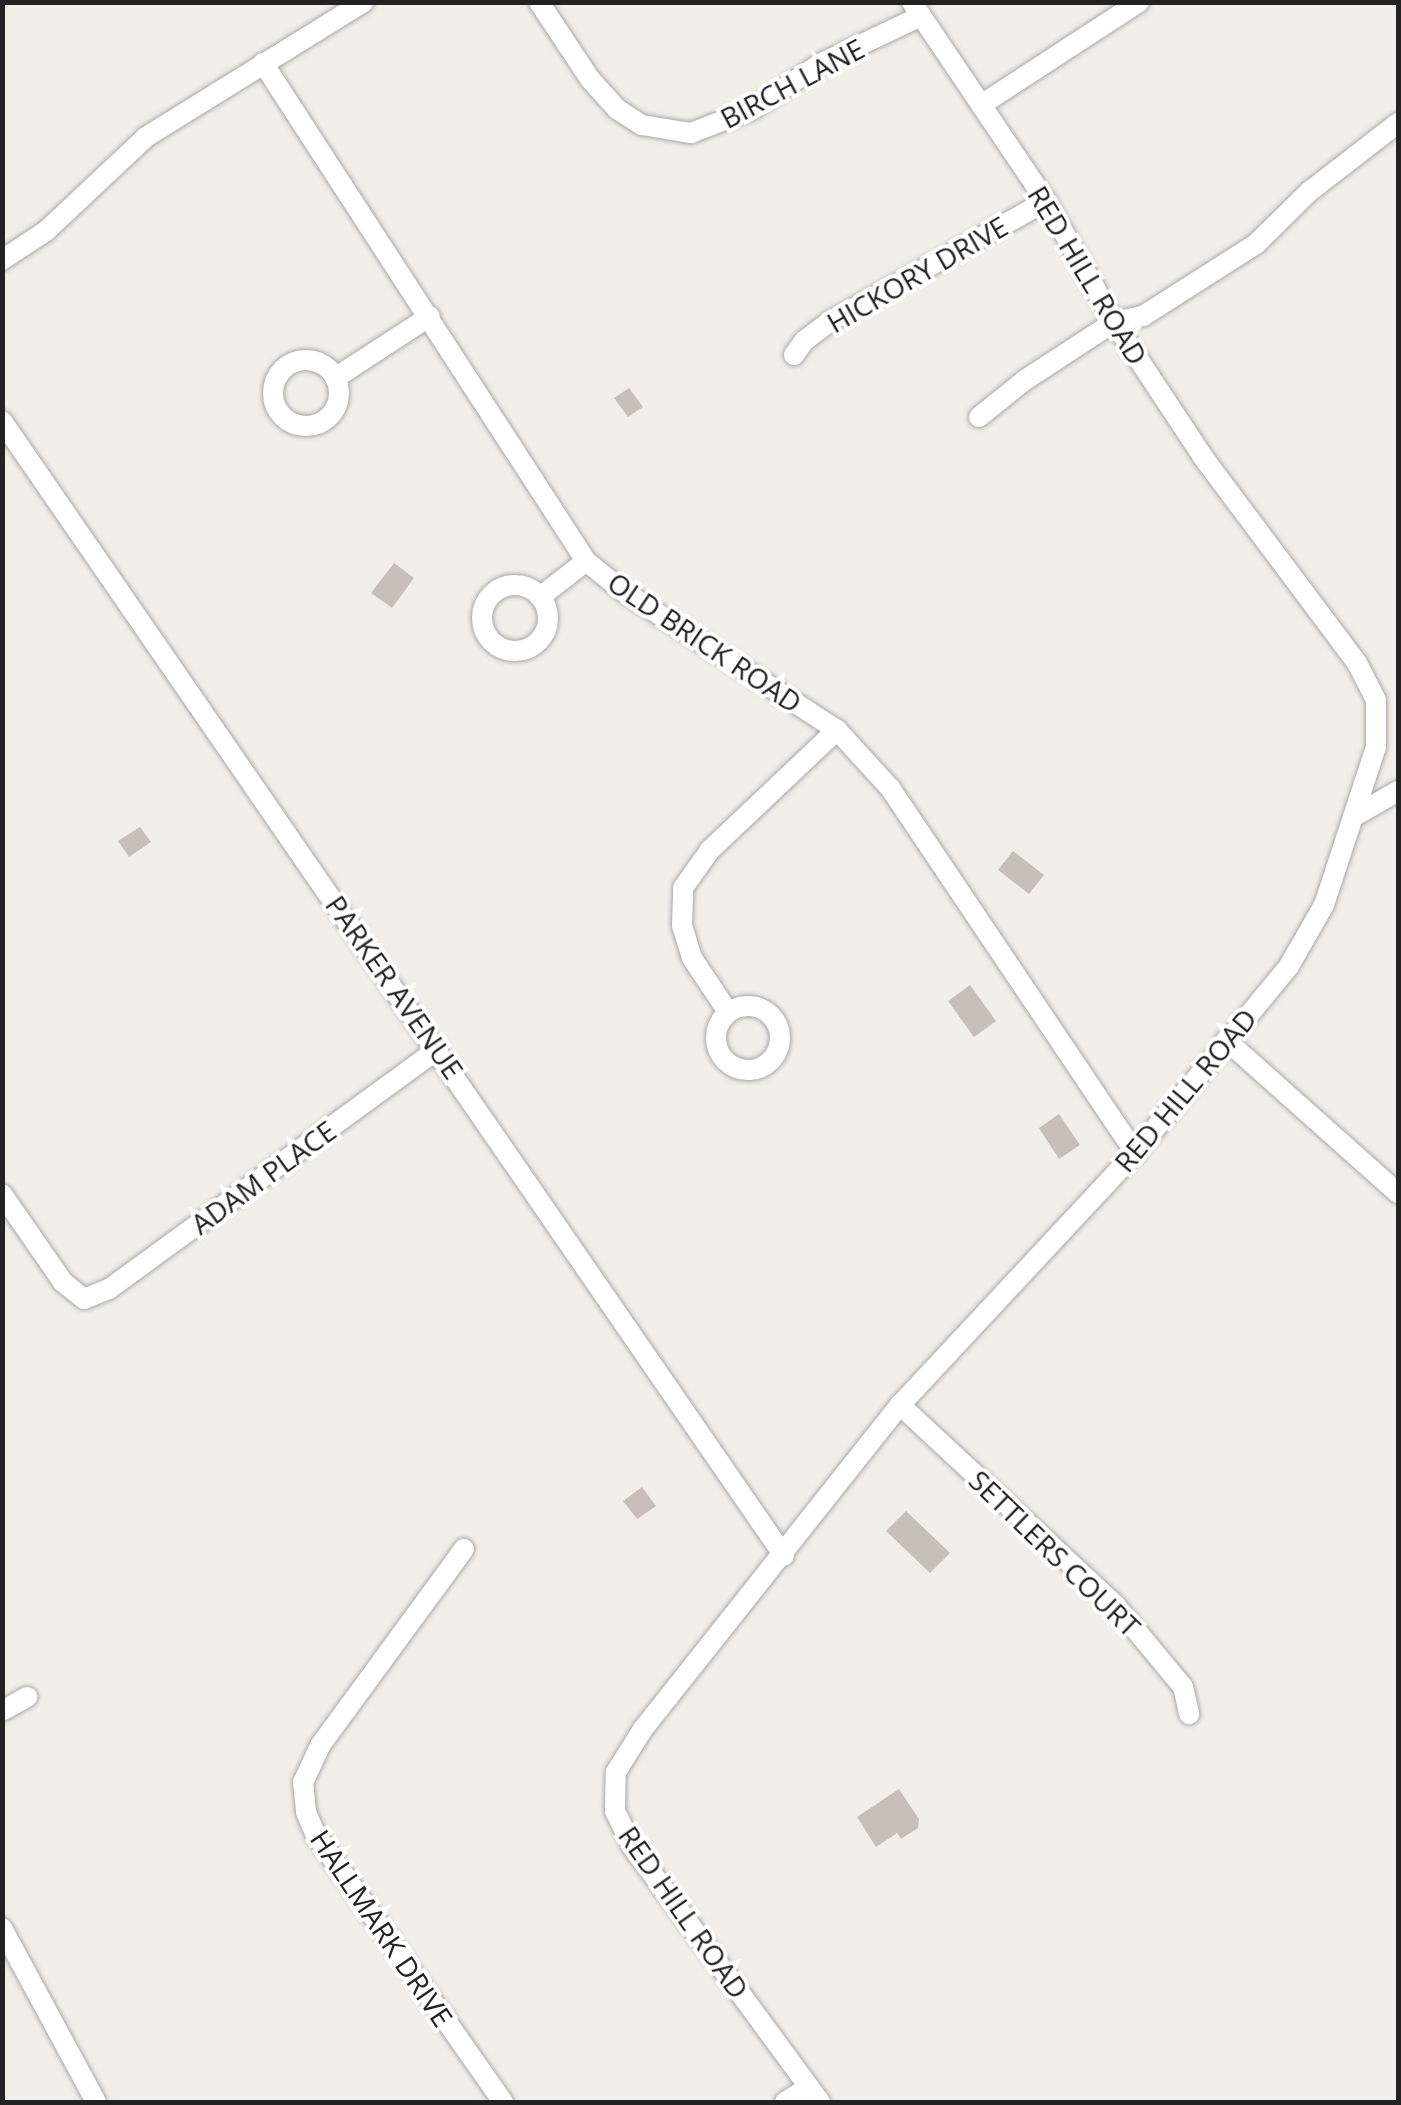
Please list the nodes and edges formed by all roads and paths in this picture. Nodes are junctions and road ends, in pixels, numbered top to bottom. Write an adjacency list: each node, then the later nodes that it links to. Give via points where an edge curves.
1 (364, 2): 5 (street)
2 (539, 2): 4 (street, BIRCH LANE, via 617,109 642,125 692,133 753,108)
3 (1140, 2): 6 (street)
4 (916, 9): 6 (street, RED HILL ROAD)
5 (263, 63): 9 (street, via 146,137 46,231); 10 (street, OLD BRICK ROAD)
6 (981, 105): 8 (street, RED HILL ROAD)
7 (1398, 123): 11 (street, via 1256,244 1144,316)
8 (1046, 201): 11 (street, RED HILL ROAD); 12 (street, HICKORY DRIVE, via 829,322)
9 (2, 260)
10 (430, 316): 13 (street); 16 (street, OLD BRICK ROAD)
11 (1114, 322): 14 (street); 20 (street, RED HILL ROAD, via 1376,700 1376,747)
12 (794, 355)
13 (335, 378)
14 (979, 417)
15 (2, 420): 23 (street, PARKER AVENUE)
16 (586, 561): 17 (street); 18 (street, OLD BRICK ROAD)
17 (540, 597)
18 (836, 730): 21 (street, via 710,850 684,888 682,925 692,958); 24 (street, OLD BRICK ROAD, via 890,788)
19 (1398, 791): 20 (street)
20 (1353, 816): 22 (street, RED HILL ROAD, via 1324,905 1289,966)
21 (728, 1012)
22 (1226, 1040): 24 (street, RED HILL ROAD); 25 (street)
23 (438, 1049): 26 (street, ADAM PLACE, via 109,1290 84,1299 63,1282); 29 (street, PARKER AVENUE)
24 (1135, 1153): 27 (street, RED HILL ROAD)
25 (1398, 1193)
26 (2, 1194)
27 (900, 1405): 29 (street, RED HILL ROAD); 32 (street, SETTLERS COURT, via 1116,1606 1183,1687)
28 (464, 1549): 36 (street, HALLMARK DRIVE, via 320,1746 303,1782 316,1835)
29 (784, 1556): 34 (street, RED HILL ROAD, via 643,1728 616,1772 615,1810 637,1853)
30 (28, 1697): 31 (street)
31 (2, 1711)
32 (1189, 1714)
33 (2, 1928): 35 (street)
34 (814, 2095): 37 (street)
35 (96, 2102)
36 (503, 2102)
37 (785, 2102)

